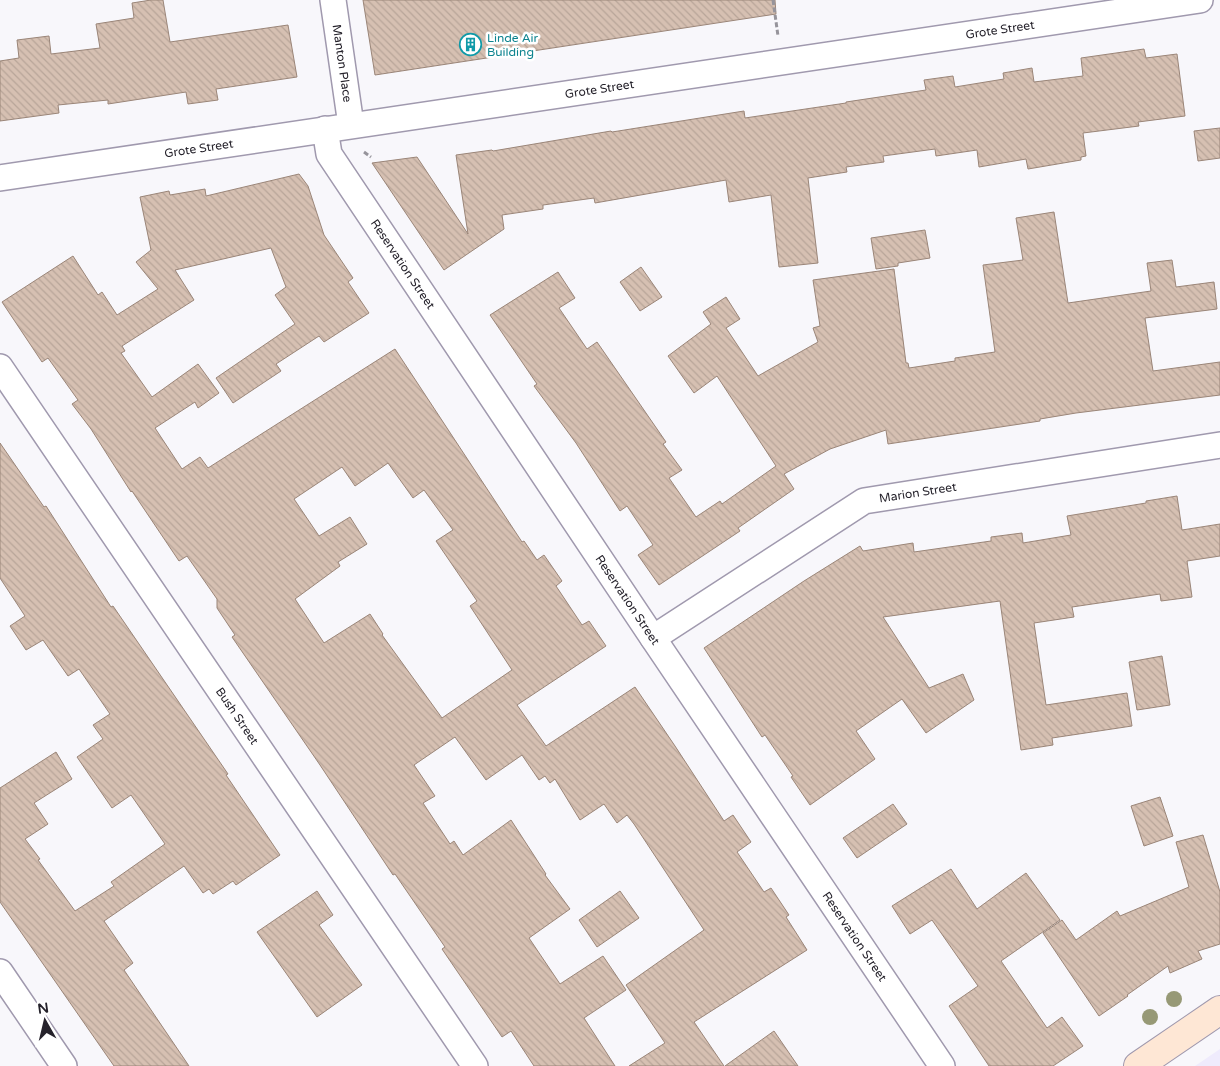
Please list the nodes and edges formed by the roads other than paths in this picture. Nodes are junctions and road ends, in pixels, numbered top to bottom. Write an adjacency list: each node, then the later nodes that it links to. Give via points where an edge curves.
1 (333, 0): 3 (street, Manton Place)
2 (1200, 0): 3 (street, Grote Street)
3 (351, 125): 4 (street, Grote Street)
4 (325, 130): 5 (street, Grote Street); 8 (street, Reservation Street, via 329,154)
5 (0, 178)
6 (0, 367): 12 (street, Bush Street)
7 (1220, 445): 8 (street, Marion Street, via 864,501)
8 (653, 638): 13 (street, Reservation Street)
9 (0, 972): 11 (street)
10 (1220, 1010): 14 (street)
11 (64, 1066)
12 (475, 1066)
13 (942, 1066)
14 (1138, 1066)

